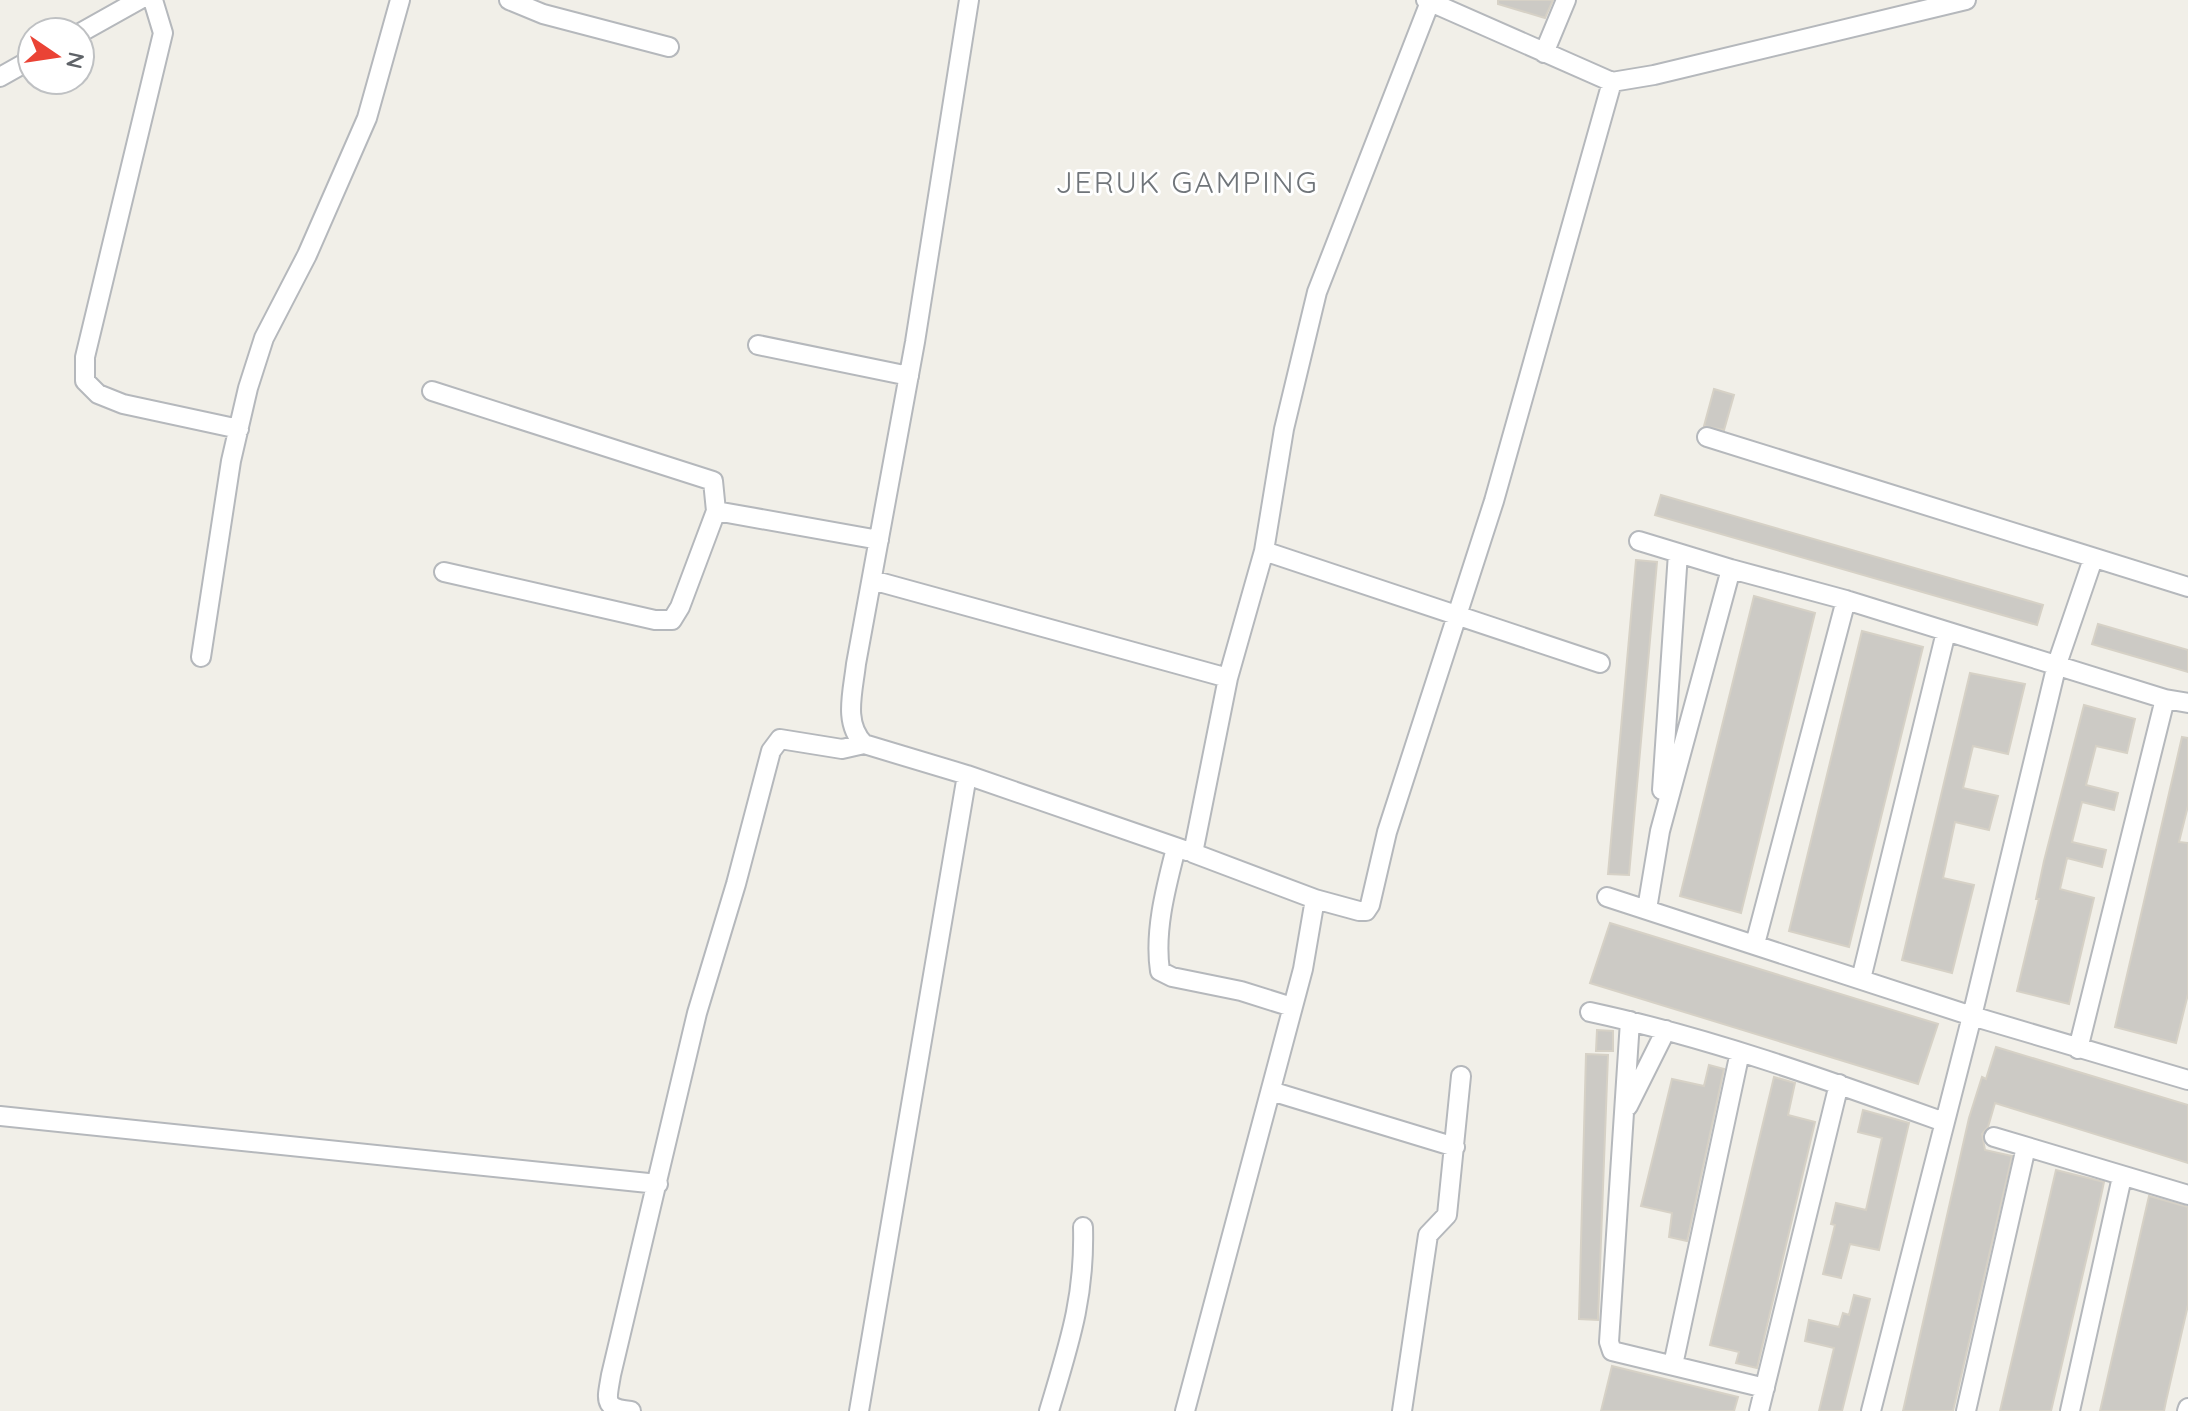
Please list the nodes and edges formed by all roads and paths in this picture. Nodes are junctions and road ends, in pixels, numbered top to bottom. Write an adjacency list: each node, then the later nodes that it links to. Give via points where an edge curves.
1 (139, 0): 9 (street)
2 (153, 0): 16 (street, via 163,33 85,357 85,381 98,394 123,404)
3 (400, 0): 16 (street, via 367,118 264,338)
4 (509, 0): 11 (street)
5 (969, 0): 14 (street)
6 (1566, 0): 10 (street)
7 (1966, 0): 12 (street)
8 (1428, 1): 10 (street); 21 (street, via 1317,292 1284,429)
9 (96, 24)
10 (1548, 43): 12 (street)
11 (669, 47)
12 (1612, 82): 29 (street)
13 (758, 345): 14 (street)
14 (909, 376): 19 (street)
15 (432, 391): 18 (street, via 713,481)
16 (239, 429): 31 (street)
17 (1707, 437): 23 (street)
18 (716, 511): 19 (street); 25 (street, via 672,620)
19 (879, 540): 26 (street)
20 (1639, 541): 22 (street)
21 (1264, 551): 29 (street); 34 (street)
22 (1678, 553): 24 (street); 39 (street)
23 (2093, 559): 27 (street); 33 (street)
24 (1731, 569): 28 (street); 39 (street)
25 (444, 572)
26 (872, 580): 34 (street); 37 (street, via 851,723)
27 (2188, 587)
28 (1846, 600): 30 (street); 44 (street)
29 (1458, 615): 32 (street); 42 (street, via 1387,832 1370,905 1359,911)
30 (1946, 632): 33 (street); 45 (street)
31 (201, 657)
32 (1600, 663)
33 (2057, 664): 35 (street); 48 (street)
34 (1228, 678): 40 (street)
35 (2165, 699): 36 (street); 51 (street)
36 (2188, 703)
37 (864, 744): 38 (street); 64 (street, via 842,749 776,741 697,1013)
38 (967, 775): 40 (street); 70 (street)
39 (1660, 831): 43 (street)
40 (1185, 850): 42 (street); 46 (street, via 1164,894 1160,971)
41 (1607, 897): 43 (street)
42 (1315, 899): 46 (street)
43 (1647, 909): 44 (street)
44 (1755, 944): 45 (street)
45 (1861, 979): 48 (street)
46 (1292, 1007): 56 (street)
47 (1590, 1012): 49 (street)
48 (1972, 1016): 51 (street); 59 (street)
49 (1630, 1021): 50 (street); 57 (street)
50 (1666, 1030): 52 (street); 57 (street)
51 (2078, 1049): 54 (street)
52 (1740, 1052): 55 (street); 67 (street)
53 (1461, 1076): 61 (street)
54 (2188, 1080)
55 (1839, 1084): 59 (street); 68 (street)
56 (1271, 1091): 61 (street); 72 (street)
57 (1624, 1113): 67 (street, via 1609,1342 1620,1354)
58 (0, 1116): 64 (street)
59 (1944, 1122): 75 (street)
60 (1994, 1137): 62 (street)
61 (1455, 1147): 73 (street, via 1447,1215 1428,1235)
62 (2026, 1147): 63 (street); 76 (street)
63 (2122, 1177): 65 (street); 77 (street)
64 (658, 1184): 69 (street, via 607,1399 615,1409)
65 (2188, 1195)
66 (1083, 1227): 71 (street, via 1076,1323)
67 (1673, 1365): 68 (street)
68 (1765, 1388): 74 (street)
69 (631, 1411)
70 (859, 1411)
71 (1049, 1411)
72 (1185, 1411)
73 (1402, 1411)
74 (1759, 1411)
75 (1871, 1411)
76 (1966, 1411)
77 (2070, 1411)

